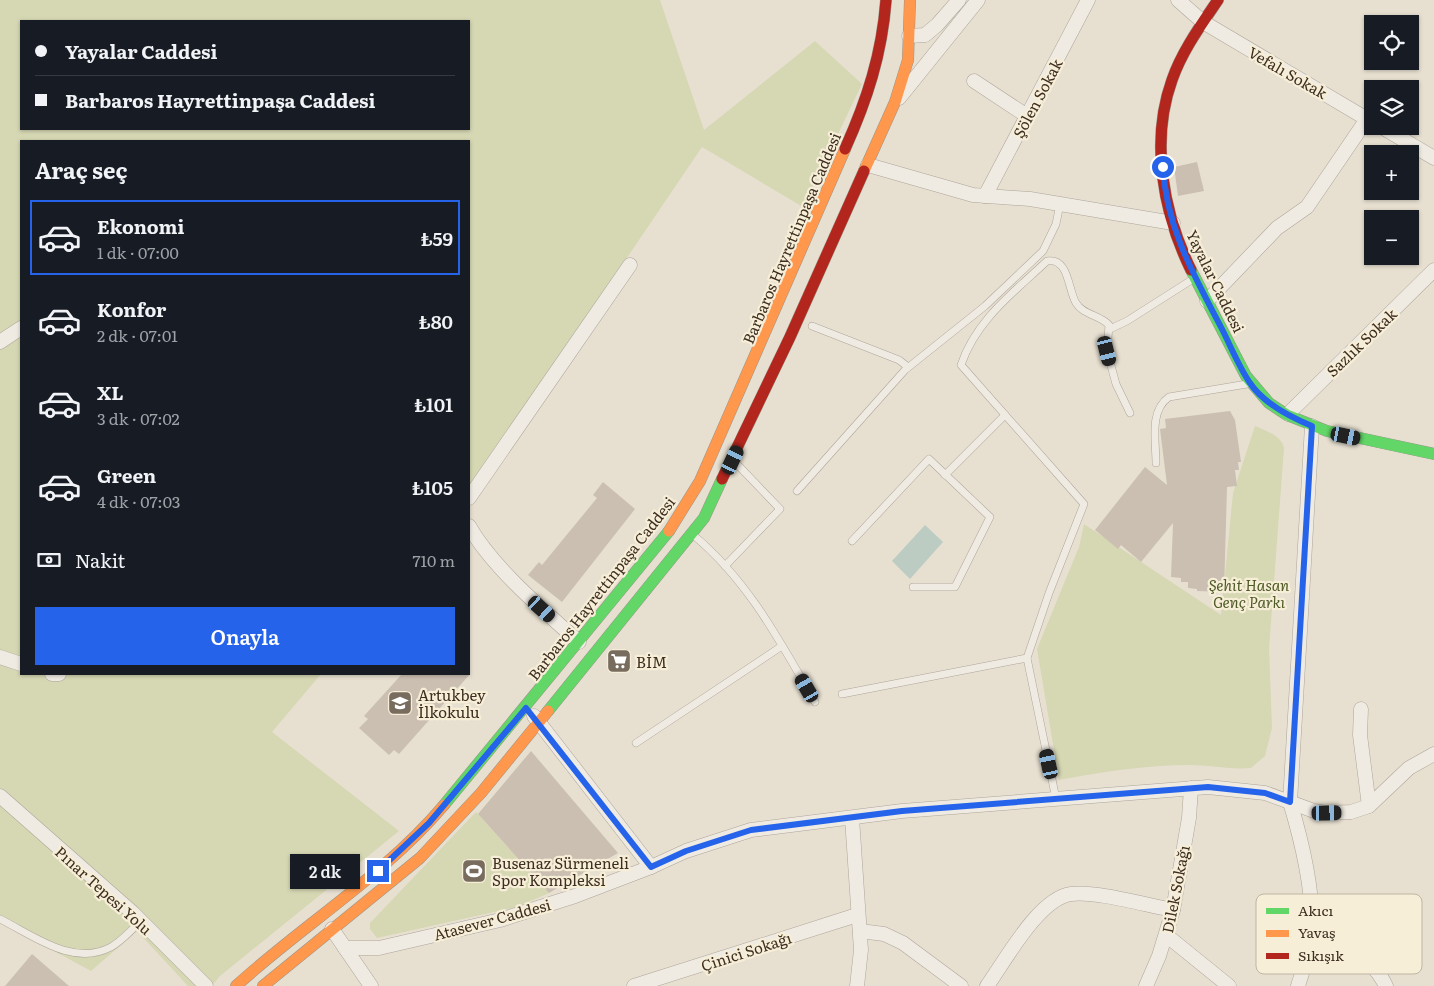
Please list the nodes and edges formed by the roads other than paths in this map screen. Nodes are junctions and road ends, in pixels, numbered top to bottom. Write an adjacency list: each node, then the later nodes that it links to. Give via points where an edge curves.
1 (886, 0): 41 (street, Barbaros Hayrettinpaşa Caddesi, via 883,48 864,107 730,415 700,481)
2 (910, 0): 9 (street)
3 (959, 0): 9 (street, via 925,35)
4 (978, 0): 11 (street)
5 (1088, 0): 12 (street, Şölen Sokak)
6 (1178, 0): 8 (street, Vefalı Sokak)
7 (1218, 0): 8 (street, Yayalar Caddesi)
8 (1203, 22): 13 (street, Vefalı Sokak); 20 (street, Yayalar Caddesi, via 1178,66 1168,92 1164,118 1163,182)
9 (909, 36): 11 (street, via 908,60)
10 (974, 81): 12 (street)
11 (896, 102): 17 (street)
12 (1027, 116): 18 (street, Şölen Sokak)
13 (1364, 116)
14 (1364, 128): 24 (street, via 1307,207 1277,228)
15 (1395, 135): 16 (street)
16 (1434, 158)
17 (868, 166): 18 (street); 36 (street)
18 (985, 196): 19 (street)
19 (1060, 204): 20 (street); 29 (lane, via 1054,229 1043,251 985,306)
20 (1173, 223): 23 (street, Yayalar Caddesi)
21 (630, 265): 40 (street)
22 (1434, 270): 33 (street, Sazlık Sokak)
23 (1195, 278): 24 (street, Yayalar Caddesi); 27 (lane)
24 (1207, 302): 30 (street, Yayalar Caddesi)
25 (812, 326): 29 (lane, via 899,360)
26 (20, 329): 28 (street)
27 (1110, 329): 31 (lane, via 1107,351 1116,384); 32 (lane, via 1107,322 1079,307 1061,266 1047,261 982,324 967,347 961,365)
28 (0, 342)
29 (908, 367): 39 (lane)
30 (1250, 384): 33 (street, Yayalar Caddesi, via 1268,402); 37 (lane, via 1169,397 1163,401 1155,418)
31 (1130, 413)
32 (1005, 414): 38 (lane); 50 (lane, via 1084,504)
33 (1288, 414): 34 (street, Yayalar Caddesi)
34 (1312, 426): 35 (street, Yayalar Caddesi); 63 (street)
35 (1434, 454)
36 (733, 460): 43 (street, via 704,518); 45 (lane, via 780,509)
37 (1156, 463)
38 (945, 475): 44 (lane, via 929,459); 46 (lane, via 990,517 954,587)
39 (797, 491)
40 (470, 497)
41 (677, 521): 43 (lane); 47 (street, Barbaros Hayrettinpaşa Caddesi)
42 (470, 527): 47 (street, via 530,598)
43 (692, 534): 45 (lane); 56 (street)
44 (852, 541)
45 (725, 566): 48 (lane, via 760,608)
46 (913, 587)
47 (579, 642): 54 (street, Barbaros Hayrettinpaşa Caddesi)
48 (782, 646): 53 (lane); 57 (lane)
49 (0, 656): 51 (street)
50 (1027, 658): 52 (lane); 62 (lane)
51 (20, 664)
52 (842, 694)
53 (815, 702)
54 (526, 708): 56 (street); 79 (street, Barbaros Hayrettinpaşa Caddesi, via 429,823 392,860 276,950)
55 (1361, 709): 64 (street, via 1360,735)
56 (538, 721): 66 (street); 72 (street, via 480,793 419,859)
57 (636, 742)
58 (1434, 754): 59 (street); 64 (street, Atasever Caddesi, via 1409,768)
59 (1434, 758)
60 (1191, 788): 62 (street, Atasever Caddesi); 63 (street, Atasever Caddesi, via 1235,788 1265,793); 68 (street, Dilek Sokağı)
61 (0, 796): 71 (street, Pınar Tepesi Yolu)
62 (1056, 799): 65 (street, Atasever Caddesi)
63 (1290, 802): 64 (street, Atasever Caddesi, via 1327,813 1351,812); 67 (street, via 1304,854)
64 (1369, 806)
65 (852, 818): 66 (street, Atasever Caddesi, via 751,830 686,851); 69 (street)
66 (651, 867): 75 (street, Atasever Caddesi, via 500,920 379,948)
67 (1308, 894)
68 (1173, 910): 74 (street, Dilek Sokağı); 84 (street, via 1090,895 1060,897 1033,921)
69 (857, 915): 73 (street); 81 (street, Çinici Sokağı)
70 (0, 919): 71 (lane, via 65,952 86,955 112,946)
71 (141, 921): 78 (street, Pınar Tepesi Yolu)
72 (332, 929): 75 (street); 77 (street)
73 (860, 931): 82 (street); 83 (street, via 884,934 903,943)
74 (1166, 935): 85 (street, Dilek Sokağı); 86 (street)
75 (345, 948): 80 (street)
76 (1379, 974): 87 (street)
77 (269, 984)
78 (206, 986)
79 (236, 986)
80 (371, 986)
81 (634, 986)
82 (856, 986)
83 (960, 986)
84 (987, 986)
85 (1146, 986)
86 (1229, 986)
87 (1386, 986)

